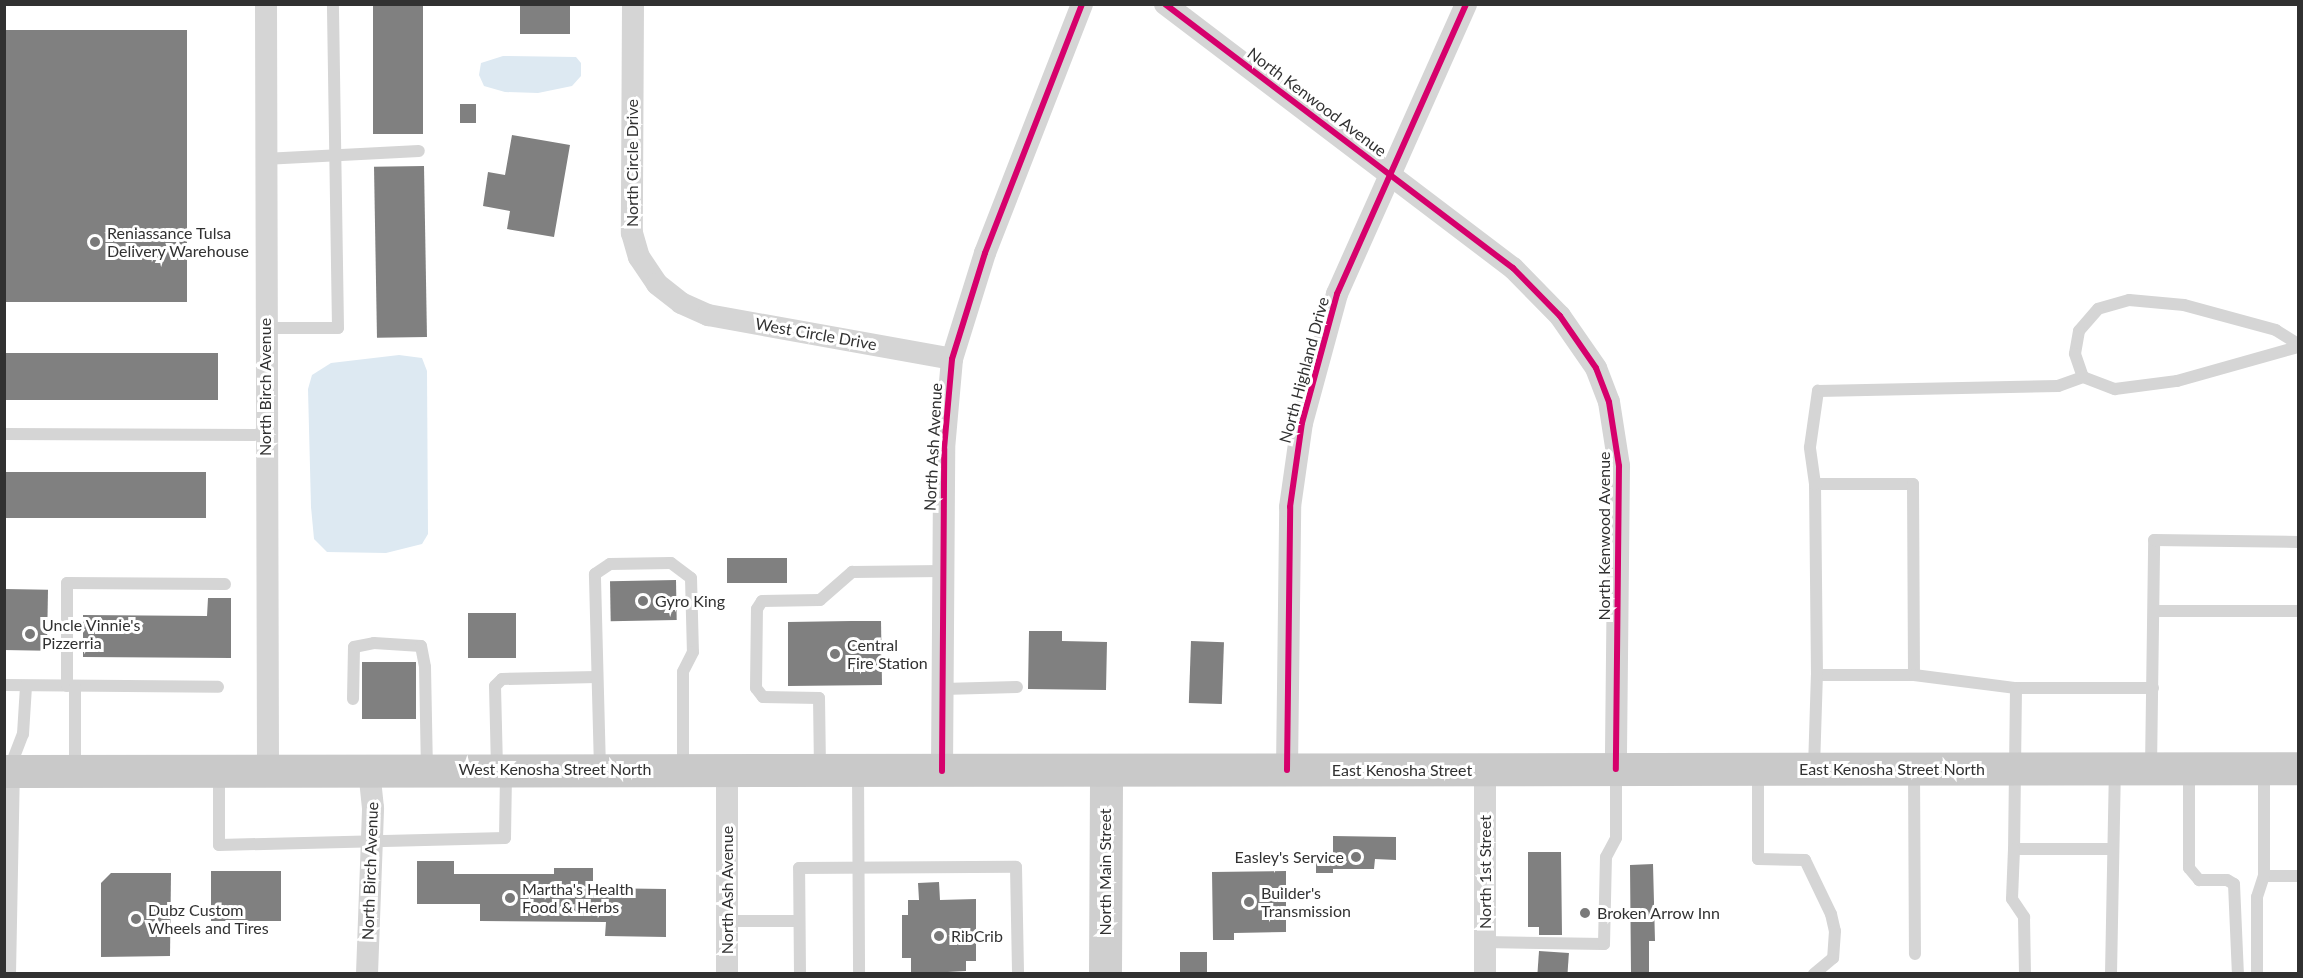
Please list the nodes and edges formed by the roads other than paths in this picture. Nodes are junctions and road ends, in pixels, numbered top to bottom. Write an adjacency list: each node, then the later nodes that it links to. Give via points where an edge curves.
1 (266, 4): 9 (street, North Birch Avenue)
2 (333, 4): 8 (lane)
3 (633, 4): 11 (street, North Circle Drive, via 632,233 645,270)
4 (1082, 4): 14 (street, North Ash Avenue, via 985,253)
5 (1166, 4): 10 (street, North Kenwood Avenue)
6 (1466, 4): 10 (street, North Highland Drive)
7 (419, 151): 8 (lane, via 358,151)
8 (336, 156): 9 (lane); 12 (lane, via 338,328)
9 (264, 159): 12 (street, North Birch Avenue)
10 (1390, 174): 42 (street, North Kenwood Avenue, via 1535,290 1571,330 1603,384 1617,445 1619,488); 57 (street, North Highland Drive, via 1337,294 1297,447 1289,560)
11 (681, 303): 14 (street, West Circle Drive, via 708,315)
12 (265, 328): 17 (street, North Birch Avenue)
13 (2298, 345): 15 (lane, via 2177,381 2115,389); 15 (lane, via 2276,330 2184,304 2129,300 2098,309 2079,331 2075,354)
14 (952, 359): 20 (street, North Ash Avenue, via 945,412)
15 (2083, 377): 18 (lane, via 2058,386 1818,391 1810,447)
16 (4, 434): 17 (lane)
17 (266, 435): 38 (street, North Birch Avenue)
18 (1815, 484): 24 (lane); 25 (lane, via 1912,484)
19 (2298, 542): 22 (lane, via 2154,540)
20 (942, 572): 32 (street, North Ash Avenue); 55 (lane, via 852,572 820,600 762,601 757,609 756,688 763,697 819,698)
21 (225, 584): 29 (lane, via 67,583)
22 (2154, 611): 23 (lane); 34 (lane)
23 (2298, 611)
24 (1817, 675): 25 (lane); 44 (lane)
25 (1914, 675): 33 (lane)
26 (597, 677): 40 (lane, via 502,679 495,686); 41 (lane); 53 (lane, via 595,574 610,564 671,563 691,578 693,652 683,672)
27 (4, 685): 28 (lane)
28 (26, 686): 29 (lane); 59 (lane, via 23,734)
29 (71, 686): 30 (lane); 51 (lane)
30 (218, 687)
31 (1017, 687): 32 (lane)
32 (943, 688): 60 (street, North Ash Avenue)
33 (2016, 688): 34 (lane); 46 (lane)
34 (2153, 688): 48 (lane)
35 (353, 699): 39 (lane, via 354,647 374,643 421,646)
36 (2298, 768): 50 (main road, East Kenosha Street North)
37 (219, 769): 38 (main road, West Kenosha Street North); 51 (main road, West Kenosha Street North); 62 (lane, via 219,845)
38 (268, 769): 52 (main road, West Kenosha Street North)
39 (427, 769): 40 (main road, West Kenosha Street North); 52 (main road, West Kenosha Street North)
40 (502, 769): 41 (main road, West Kenosha Street North); 62 (lane, via 505,838)
41 (600, 769): 53 (main road, West Kenosha Street North)
42 (1616, 769): 43 (main road, East Kenosha Street North); 58 (main road, East Kenosha Street North); 70 (lane, via 1616,838 1606,857 1604,944)
43 (1758, 769): 44 (main road, East Kenosha Street North); 80 (lane, via 1758,858 1805,860 1831,914 1835,931 1833,958)
44 (1814, 769): 45 (main road, East Kenosha Street North)
45 (1914, 769): 46 (main road, East Kenosha Street North); 71 (lane)
46 (2015, 769): 47 (main road, East Kenosha Street North); 63 (lane)
47 (2115, 769): 48 (main road, East Kenosha Street North); 64 (lane)
48 (2151, 769): 49 (main road, East Kenosha Street North)
49 (2189, 769): 50 (main road, East Kenosha Street North); 83 (lane, via 2189,868 2199,880 2227,880 2234,884)
50 (2264, 769): 66 (lane)
51 (75, 770): 59 (main road, West Kenosha Street North)
52 (369, 770): 62 (street, North Birch Avenue, via 373,808)
53 (683, 770): 54 (main road, West Kenosha Street North)
54 (727, 770): 55 (main road, West Kenosha Street North); 68 (street, North Ash Avenue)
55 (820, 770): 56 (main road, West Kenosha Street North)
56 (858, 770): 60 (main road, West Kenosha Street North); 65 (lane)
57 (1287, 770): 58 (main road, East Kenosha Street); 61 (main road)
58 (1485, 770): 70 (street, North 1st Street)
59 (7, 771): 72 (street)
60 (942, 771): 61 (main road, West Kenosha Street North)
61 (1106, 771): 78 (main road, North Main Street)
62 (370, 844): 73 (street, North Birch Avenue)
63 (2014, 849): 64 (lane); 81 (lane, via 2012,899 2024,917)
64 (2112, 849): 82 (lane)
65 (858, 868): 69 (lane, via 799,868); 76 (lane); 77 (lane, via 1016,867)
66 (2264, 876): 67 (lane); 84 (lane, via 2257,897)
67 (2298, 876)
68 (727, 921): 69 (lane); 74 (street, North Ash Avenue)
69 (799, 921): 75 (lane)
70 (1485, 942): 79 (street, North 1st Street)
71 (1915, 954)
72 (5, 974)
73 (367, 974)
74 (727, 974)
75 (800, 974)
76 (859, 974)
77 (1018, 974)
78 (1105, 974)
79 (1485, 974)
80 (1814, 974)
81 (2025, 974)
82 (2111, 974)
83 (2238, 974)
84 (2257, 974)

